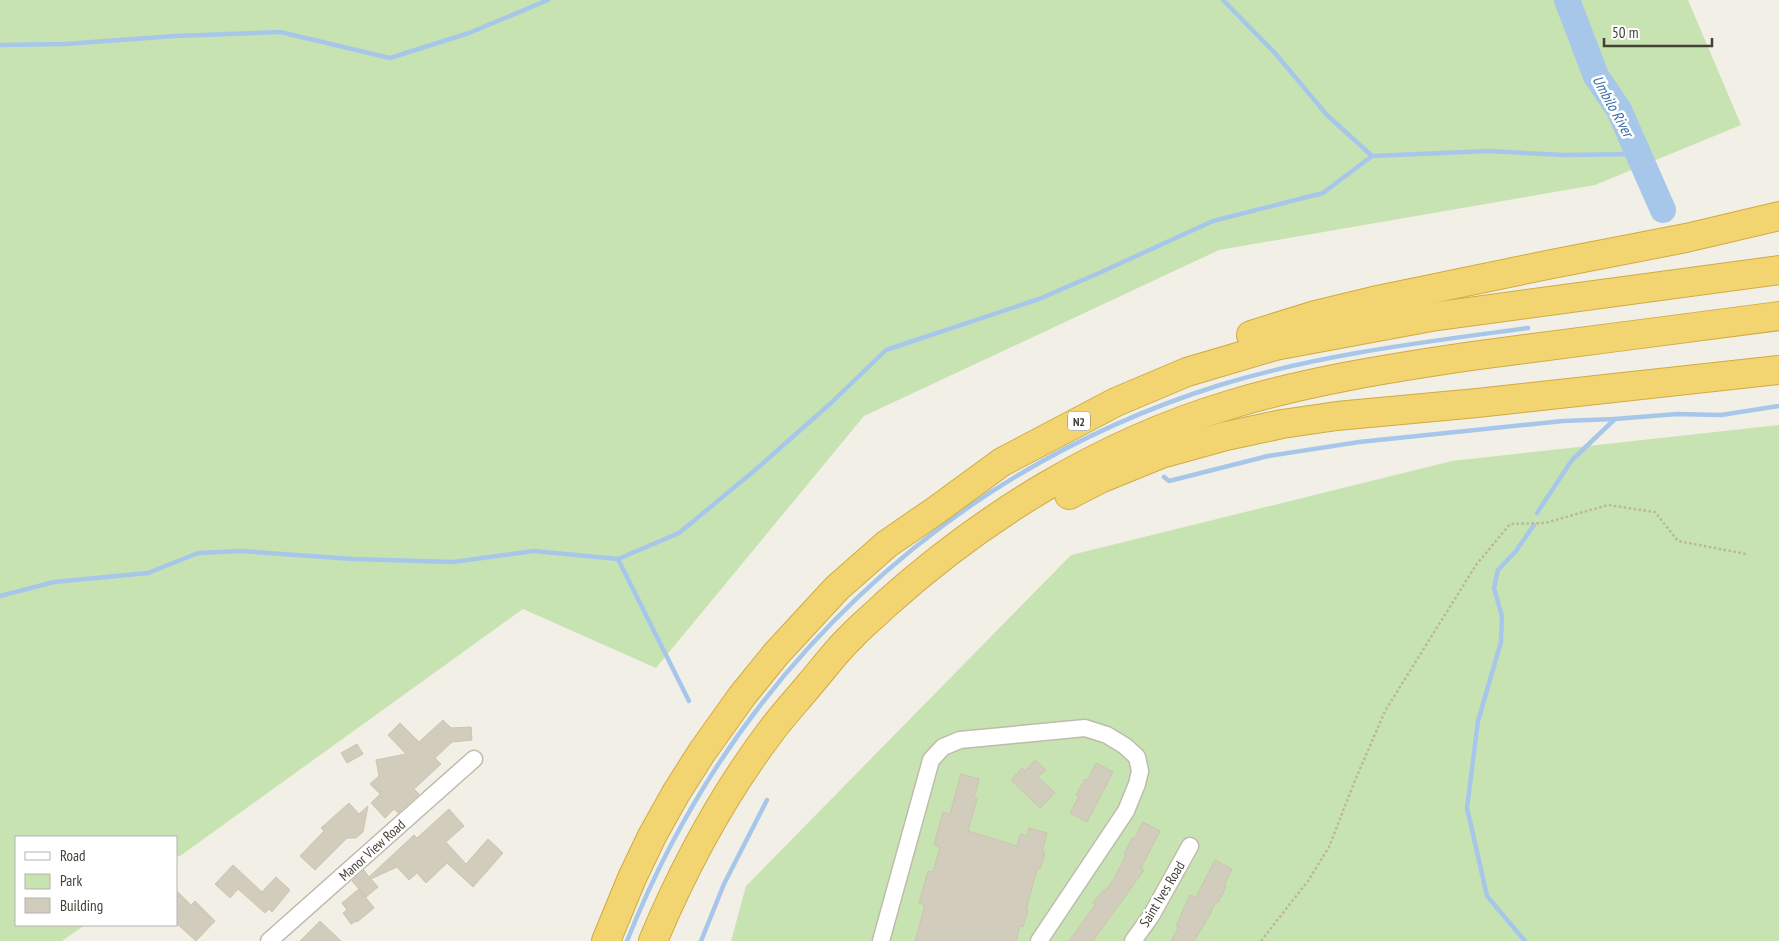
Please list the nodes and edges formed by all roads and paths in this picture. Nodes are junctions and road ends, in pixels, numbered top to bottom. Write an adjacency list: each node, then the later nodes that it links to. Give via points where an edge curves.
1 (1779, 216): 5 (highway, via 1363,304 1248,336 1171,364 1085,403)
2 (1779, 270): 5 (highway, N2, via 1431,317 1276,346 1187,372 1116,402)
3 (1779, 316): 7 (highway, via 1378,369 1228,405 1116,448 1050,484 947,552 850,638)
4 (1779, 370): 7 (highway, via 1337,416 1226,436 1161,454 1102,478 1042,510 991,543 930,587 872,636)
5 (1002, 462): 11 (highway, N2, via 887,544 837,588 776,654 736,704 676,793 632,878)
6 (1746, 554): 16 (path, via 1678,541 1655,512 1608,505 1545,523 1510,524 1476,565 1385,711 1329,847 1308,882)
7 (772, 729): 12 (highway, via 730,790 689,861)
8 (474, 759): 10 (street, Manor View Road)
9 (1190, 846): 15 (street, Saint Ives Road, via 1151,916)
10 (269, 941)
11 (606, 941)
12 (653, 941)
13 (881, 941): 14 (street, via 931,760 943,747 960,740 1085,728 1107,735 1125,746 1137,757 1140,771 1126,811)
14 (1039, 941)
15 (1133, 941)
16 (1261, 941)

